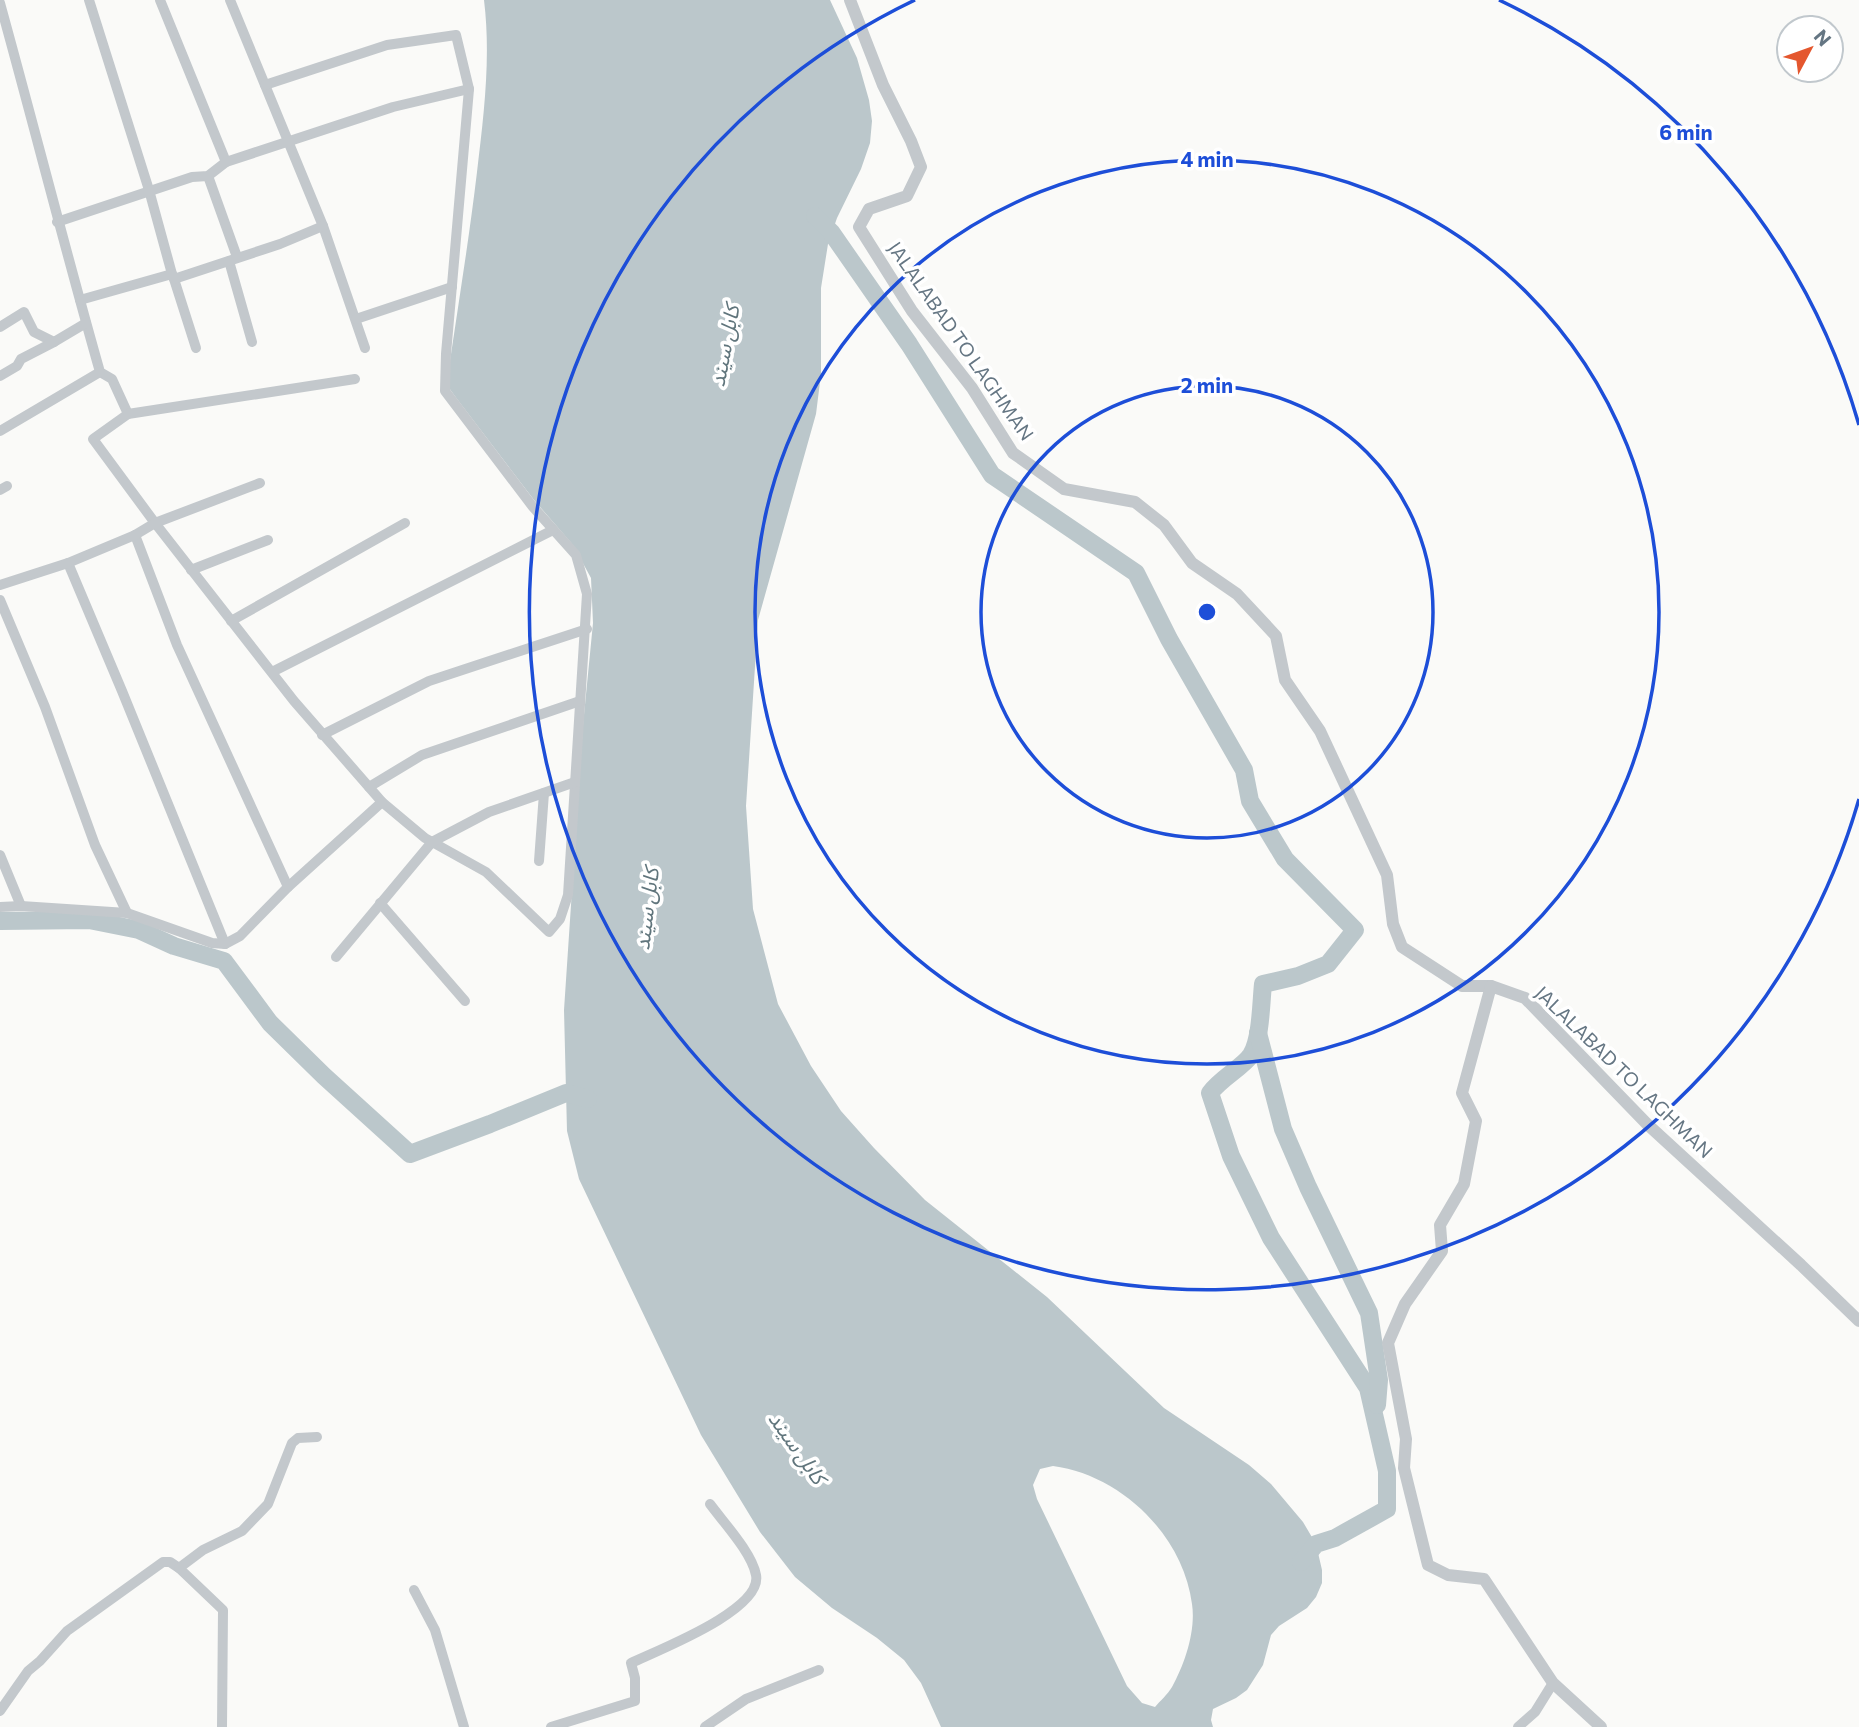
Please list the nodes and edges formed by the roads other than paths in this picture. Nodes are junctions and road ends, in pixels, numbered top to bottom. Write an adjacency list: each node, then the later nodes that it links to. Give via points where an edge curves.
1 (89, 0): 11 (street)
2 (160, 0): 9 (street)
3 (230, 0): 6 (street)
4 (850, 0): 59 (street, JALALABAD TO LAGHMAN, via 921,167 907,196 869,209 859,227 912,311 972,388 1013,453 1064,489 1135,502 1164,525 1192,563 1237,594 1276,636 1285,680 1321,731 1387,875 1393,924 1402,947 1462,986)
5 (0, 3): 12 (street)
6 (265, 85): 7 (street, via 387,45 456,35); 8 (street)
7 (469, 89): 8 (street, via 393,107); 16 (street)
8 (290, 142): 9 (street); 13 (street)
9 (226, 162): 10 (street)
10 (208, 176): 11 (street); 14 (street)
11 (149, 190): 12 (street); 15 (street)
12 (57, 222): 17 (street)
13 (323, 226): 14 (street); 18 (street)
14 (233, 259): 15 (street); 22 (street)
15 (173, 276): 17 (street); 23 (street)
16 (452, 287): 18 (street); 33 (street, via 445,391)
17 (79, 300): 19 (street)
18 (356, 319): 24 (street)
19 (86, 323): 21 (street); 25 (street)
20 (0, 327): 21 (street, via 24,312 34,332)
21 (54, 342): 26 (street, via 20,359)
22 (252, 342)
23 (196, 348)
24 (365, 348)
25 (100, 372): 28 (street, via 112,379); 29 (street)
26 (0, 376)
27 (355, 379): 28 (street)
28 (128, 414): 31 (street, via 93,439)
29 (0, 431)
30 (260, 484): 31 (street)
31 (155, 523): 34 (street); 37 (street)
32 (405, 523): 40 (street)
33 (553, 530): 41 (street, via 576,555 587,594); 42 (street)
34 (135, 535): 36 (street); 52 (street, via 177,645)
35 (268, 540): 37 (street)
36 (68, 563): 38 (street); 57 (street)
37 (191, 570): 40 (street)
38 (0, 585)
39 (0, 600): 56 (street, via 95,845)
40 (231, 621): 42 (street)
41 (586, 629): 43 (street); 44 (street, via 429,681)
42 (272, 672): 44 (street)
43 (580, 701): 45 (street); 46 (street, via 422,755)
44 (322, 736): 46 (street)
45 (575, 782): 47 (street); 49 (street, via 568,895 560,919 549,932 486,872)
46 (369, 787): 48 (street)
47 (544, 793): 49 (street, via 489,812); 51 (street)
48 (382, 802): 49 (street); 52 (street)
49 (432, 842): 53 (street)
50 (0, 855): 54 (street)
51 (539, 861)
52 (288, 887): 57 (street, via 240,936)
53 (380, 903): 58 (street); 60 (street)
54 (21, 906): 55 (street); 56 (street)
55 (0, 907)
56 (127, 913): 57 (street)
57 (225, 944)
58 (336, 957)
59 (1491, 986): 61 (street, JALALABAD TO LAGHMAN, via 1525,998 1647,1125); 67 (street, via 1462,1093 1476,1121 1464,1184 1440,1226 1442,1251 1405,1304 1388,1343 1406,1439 1404,1468 1428,1565 1448,1575 1484,1579)
60 (466, 1001)
61 (1859, 1321)
62 (317, 1437): 64 (street, via 292,1443 268,1504 242,1531)
63 (710, 1504): 71 (street, via 753,1564 756,1590 741,1606 707,1627 631,1663 635,1701)
64 (179, 1568): 68 (street, via 163,1562 76,1622 28,1671); 69 (street, via 223,1610)
65 (414, 1590): 70 (street, via 435,1630)
66 (819, 1670): 72 (street, via 746,1699)
67 (1553, 1682): 73 (street, via 1535,1712); 74 (street)
68 (0, 1712)
69 (222, 1727)
70 (464, 1727)
71 (552, 1727)
72 (705, 1727)
73 (1518, 1727)
74 (1601, 1727)

